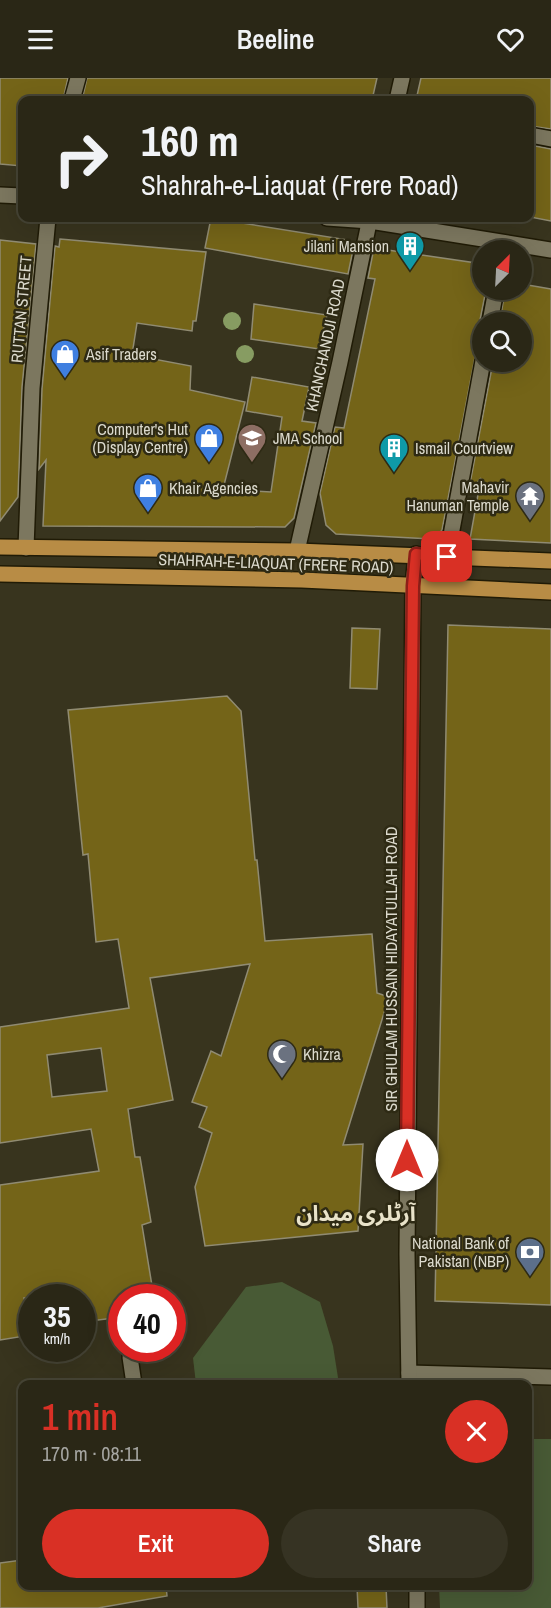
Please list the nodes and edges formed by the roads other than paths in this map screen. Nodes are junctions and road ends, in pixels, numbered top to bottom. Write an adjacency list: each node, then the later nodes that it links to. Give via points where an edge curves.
1 (78, 78): 3 (street)
2 (402, 78): 4 (street)
3 (73, 96)
4 (398, 96)
5 (534, 136): 6 (street)
6 (551, 139)
7 (0, 195): 8 (street)
8 (18, 196)
9 (48, 222): 17 (street, RUTTAN STREET, via 32,388)
10 (369, 222): 18 (street, KHANCHANDJI ROAD)
11 (385, 222): 12 (street)
12 (474, 240)
13 (532, 248): 14 (street)
14 (551, 250)
15 (481, 372): 20 (street)
16 (0, 547): 17 (main road, SHAHRAH-E-LIAQUAT (FRERE ROAD))
17 (26, 548): 18 (main road, SHAHRAH-E-LIAQUAT (FRERE ROAD))
18 (297, 551): 19 (main road, SHAHRAH-E-LIAQUAT (FRERE ROAD))
19 (416, 554): 20 (main road, SHAHRAH-E-LIAQUAT (FRERE ROAD)); 23 (street, SIR GHULAM HUSSAIN HIDAYATULLAH ROAD)
20 (447, 557): 21 (main road, SHAHRAH-E-LIAQUAT (FRERE ROAD))
21 (551, 561)
22 (0, 574): 23 (main road, SHAHRAH-E-LIAQUAT (FRERE ROAD))
23 (413, 586): 24 (main road, SHAHRAH-E-LIAQUAT (FRERE ROAD)); 27 (street, SIR GHULAM HUSSAIN HIDAYATULLAH ROAD)
24 (551, 592)
25 (131, 1362): 28 (street)
26 (551, 1377): 27 (street)
27 (409, 1379)
28 (133, 1380)
29 (417, 1590): 30 (street)
30 (417, 1608)

